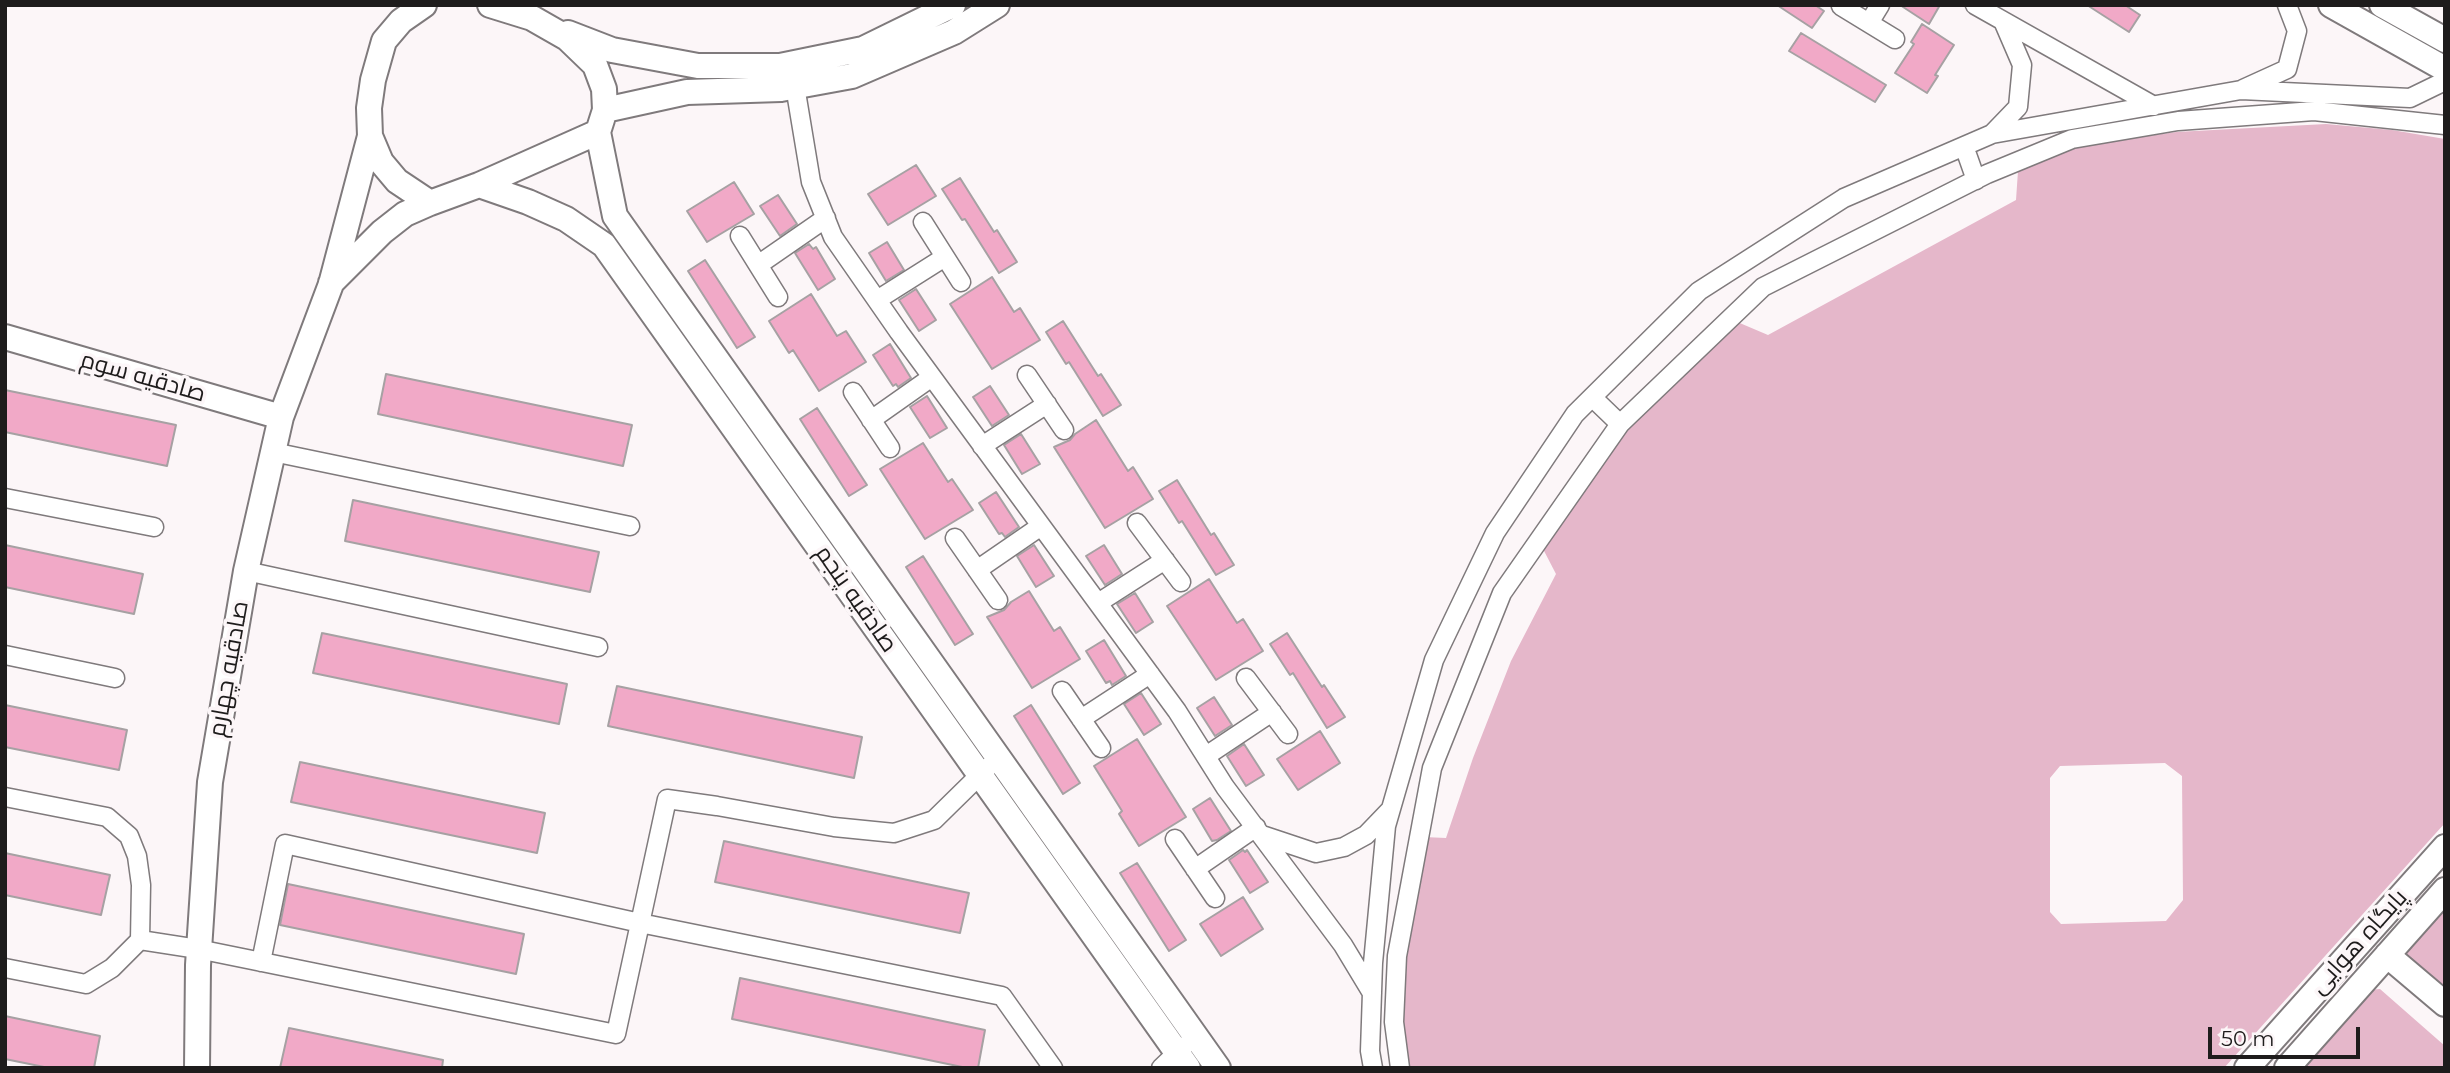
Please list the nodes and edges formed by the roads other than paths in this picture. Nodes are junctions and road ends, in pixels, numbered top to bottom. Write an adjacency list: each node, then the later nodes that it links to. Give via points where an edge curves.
1 (424, 5): 25 (street, via 384,41 373,80)
2 (490, 5): 11 (street)
3 (953, 5): 15 (street, via 863,49 780,66)
4 (997, 5): 18 (street, via 954,32 852,76)
5 (1880, 5): 12 (street)
6 (2287, 5): 19 (street, via 2297,31 2287,69)
7 (2331, 5): 16 (street)
8 (2382, 5): 14 (street)
9 (1841, 6): 12 (street)
10 (1989, 11): 21 (street); 24 (street, via 2022,65 2018,107)
11 (532, 18): 15 (street, via 612,50); 22 (street, صادقیه پنجم, via 567,38 594,65 604,89)
12 (1869, 23): 13 (street)
13 (1895, 39)
14 (2445, 40)
15 (698, 66): 20 (street)
16 (2445, 69)
17 (2445, 81): 19 (street, via 2410,99)
18 (795, 86): 20 (street); 30 (street, via 811,181)
19 (2241, 90): 21 (street)
20 (700, 91): 22 (street)
21 (2154, 106): 24 (street)
22 (602, 121): 28 (street); 32 (street, صادقیه پنجم, via 615,216)
23 (2445, 125): 27 (street, via 2314,111 2178,121 2072,139)
24 (1992, 134): 26 (street)
25 (370, 136): 29 (street, via 381,162 397,181); 38 (street, صادقیه چهارم)
26 (1964, 146): 27 (street); 45 (street, via 1844,198 1699,291)
27 (1976, 180): 49 (street, via 1763,287)
28 (479, 185): 29 (street); 34 (street, صادقیه پنجم, via 566,219)
29 (430, 202): 38 (street, via 382,232)
30 (826, 218): 36 (street); 40 (street, via 833,237)
31 (923, 222): 35 (street)
32 (624, 230): 34 (street); 77 (street, صادقیه پنجم)
33 (740, 236): 36 (street)
34 (604, 245): 77 (street, صادقیه پنجم)
35 (945, 257): 37 (street); 40 (street)
36 (758, 265): 39 (street)
37 (961, 282)
38 (331, 284): 47 (street, صادقیه چهارم)
39 (778, 297)
40 (877, 300): 43 (street)
41 (5, 337): 47 (street, صادقیه سوم)
42 (1027, 375): 46 (street)
43 (932, 377): 48 (street); 51 (street)
44 (853, 392): 48 (street)
45 (1592, 397): 49 (street); 79 (street, via 1575,414 1490,545 1434,660)
46 (1047, 404): 50 (street); 51 (street)
47 (281, 417): 53 (street, صادقیه چهارم)
48 (871, 420): 52 (street)
49 (1620, 424): 100 (street, via 1502,593 1432,768 1397,956 1394,1022)
50 (1064, 430)
51 (982, 446): 57 (street)
52 (890, 449)
53 (273, 452): 56 (street); 62 (street, صادقیه چهارم)
54 (5, 498): 58 (street)
55 (1137, 523): 60 (street)
56 (630, 526)
57 (1041, 526): 61 (street); 65 (street)
58 (154, 527)
59 (955, 538): 61 (street)
60 (1165, 560): 63 (street); 65 (street)
61 (977, 570): 64 (street)
62 (246, 571): 66 (street); 88 (street, صادقیه چهارم, via 210,782)
63 (1181, 582)
64 (998, 600)
65 (1098, 603): 68 (street)
66 (598, 647)
67 (5, 655): 69 (street)
68 (1150, 674): 73 (street); 76 (street)
69 (115, 678)
70 (1246, 678): 72 (street)
71 (1062, 691): 73 (street)
72 (1272, 712): 74 (street); 76 (street)
73 (1082, 719): 75 (street)
74 (1288, 734)
75 (1101, 748)
76 (1206, 756): 80 (street)
77 (989, 766): 86 (street, via 934,820 894,833 667,799); 94 (street, صادقیه پنجم)
78 (5, 797): 87 (street, via 107,817 129,836 141,885)
79 (1391, 809): 80 (street, via 1366,835 1344,847 1316,853); 92 (street)
80 (1259, 831): 83 (street); 92 (street, via 1343,945)
81 (1175, 839): 83 (street)
82 (2445, 847): 101 (street, پایگاه هوایی)
83 (1195, 869): 85 (street)
84 (2445, 890): 89 (street, پایگاه هوایی)
85 (1215, 898)
86 (640, 923): 90 (street, via 615,1034); 90 (street, via 285,844); 97 (street, via 1002,996)
87 (140, 940): 88 (street); 91 (street, via 113,968 86,984)
88 (198, 949): 90 (street); 96 (street, صادقیه چهارم)
89 (2387, 955): 93 (street); 102 (street, پایگاه هوایی)
90 (261, 962)
91 (5, 968)
92 (1372, 993): 95 (street)
93 (2445, 1004)
94 (1180, 1056): 98 (street, صادقیه پنجم)
95 (1371, 1059): 99 (street)
96 (197, 1068)
97 (1053, 1068)
98 (1218, 1068)
99 (1360, 1068)
100 (1400, 1068)
101 (2247, 1068)
102 (2287, 1068)

